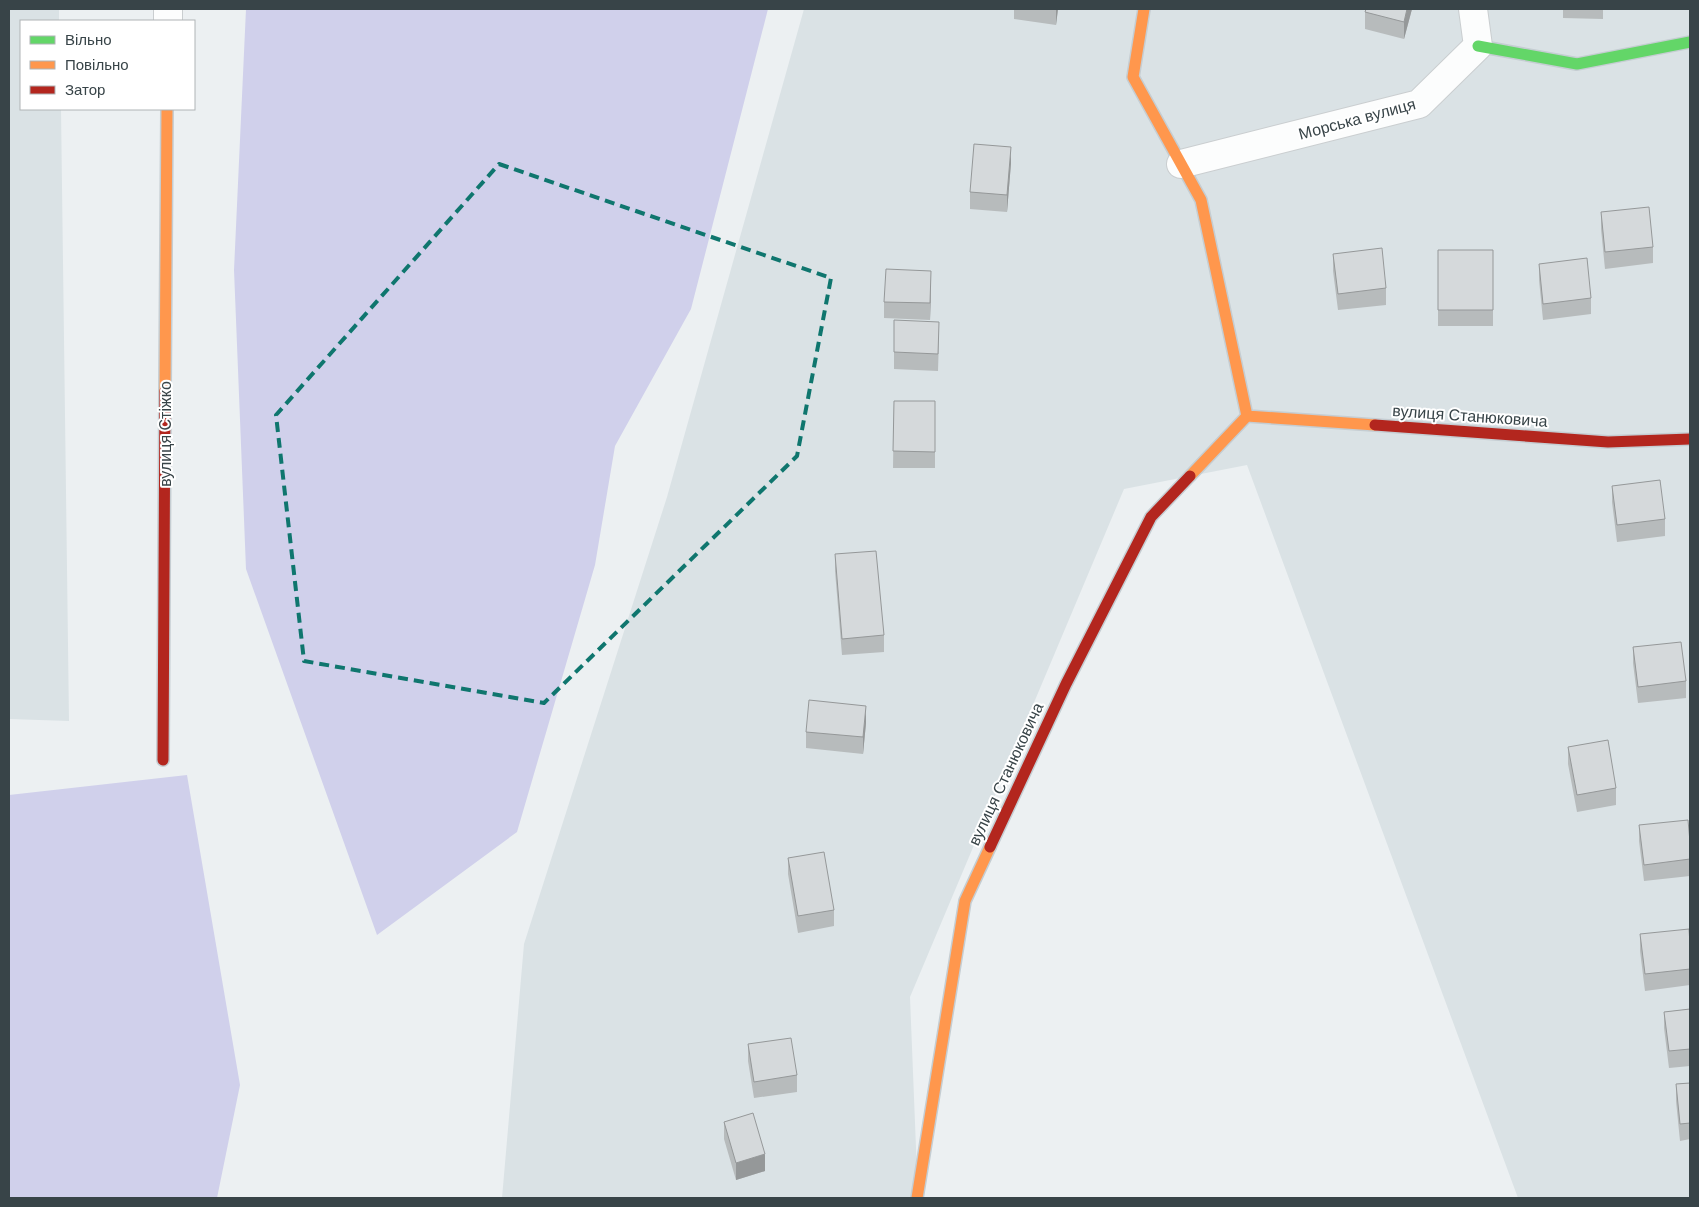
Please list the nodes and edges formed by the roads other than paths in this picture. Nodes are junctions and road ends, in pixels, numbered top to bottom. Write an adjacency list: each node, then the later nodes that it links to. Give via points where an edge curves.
1 (1144, 9): 6 (street, via 1133,77)
2 (1473, 9): 4 (street)
3 (1690, 42): 4 (street, via 1577,64)
4 (1478, 46): 6 (street, Морська вулиця, via 1418,104)
5 (167, 110): 9 (street, вулиця Стіжко)
6 (1181, 164): 7 (street, via 1201,200)
7 (1247, 416): 8 (street, вулиця Станюковича, via 1608,442); 10 (street, вулиця Станюковича, via 1151,517 1066,684 965,901)
8 (1690, 439)
9 (163, 760)
10 (917, 1198)

